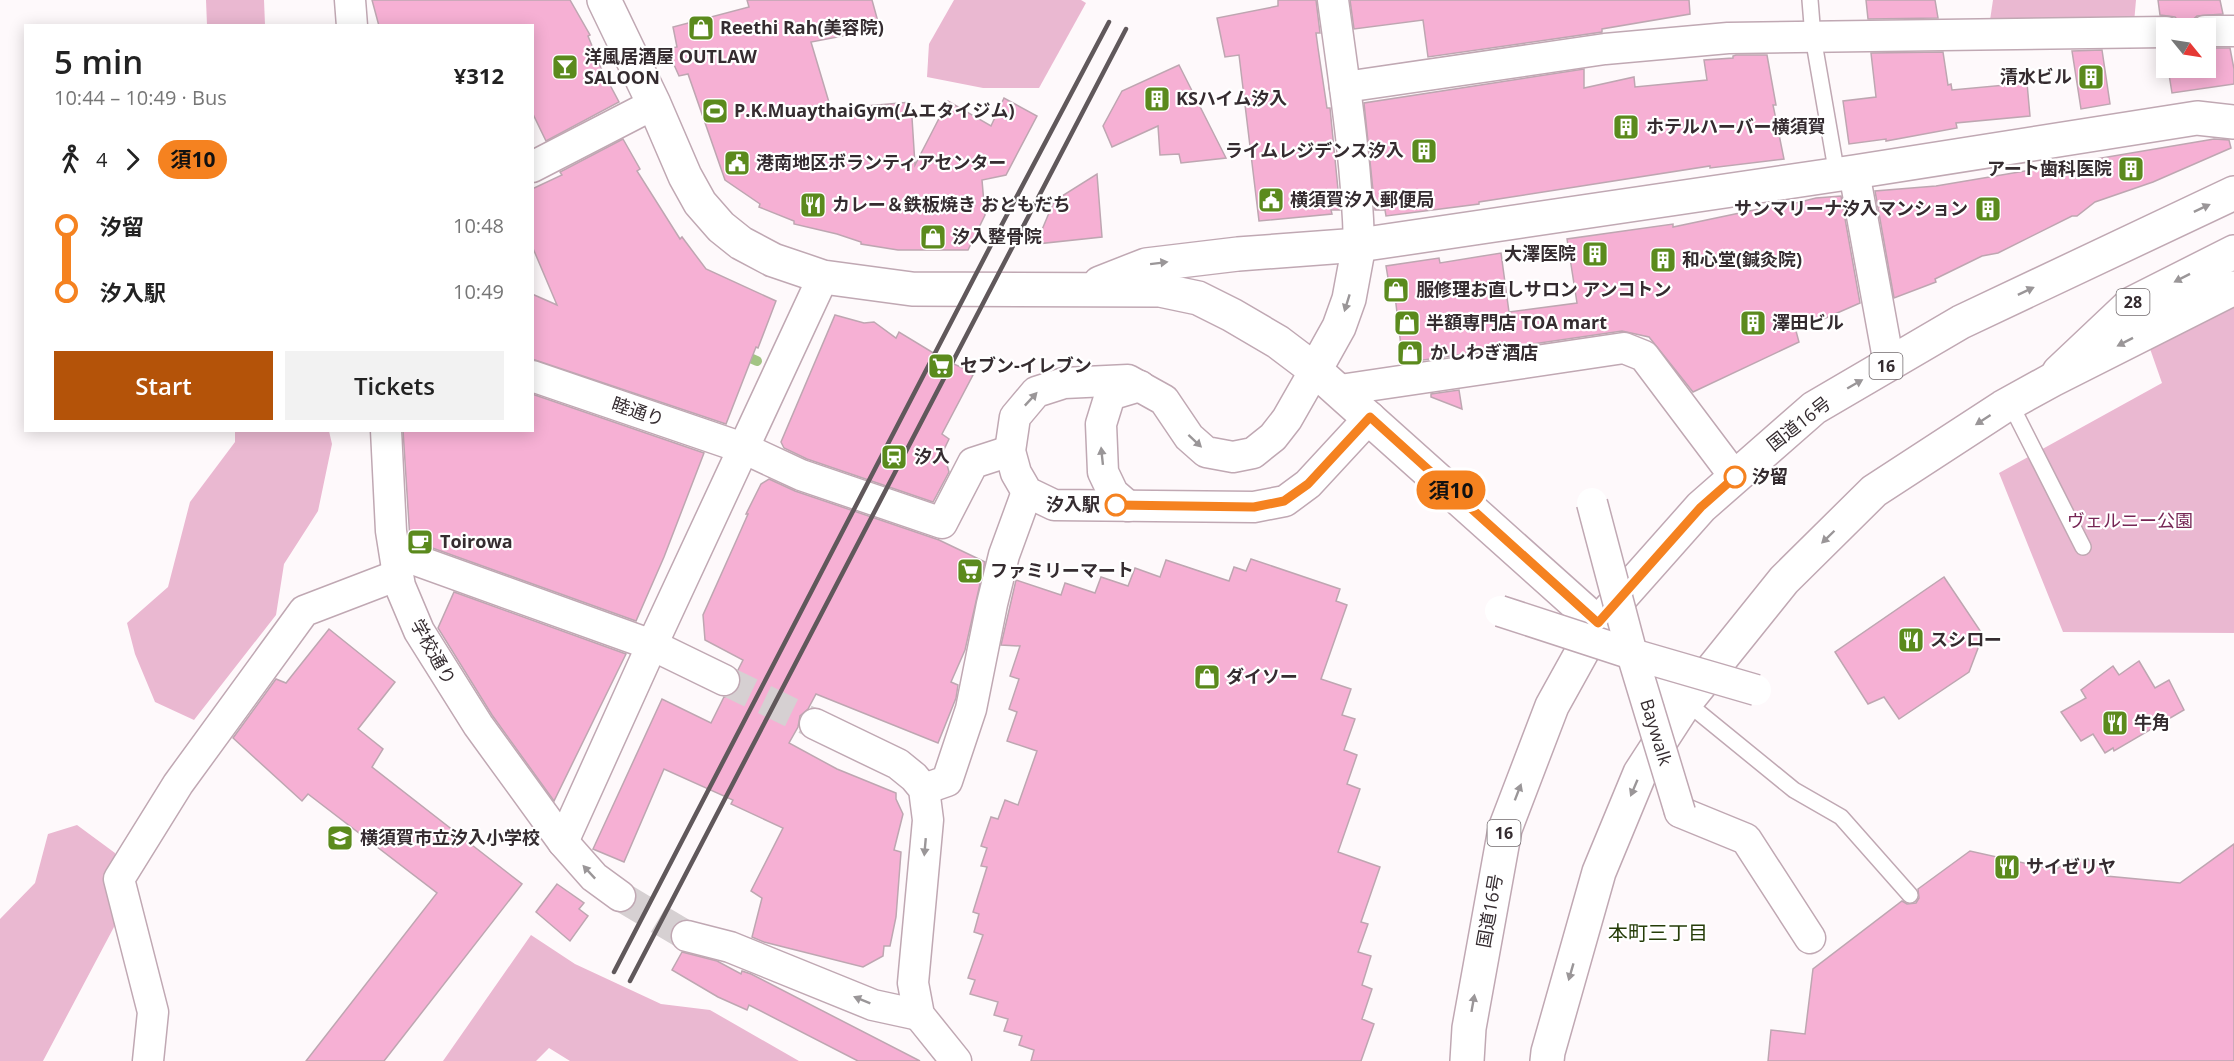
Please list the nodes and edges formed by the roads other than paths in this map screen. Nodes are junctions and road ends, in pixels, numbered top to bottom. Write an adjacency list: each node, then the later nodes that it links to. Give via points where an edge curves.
1 (350, 0): 5 (street)
2 (604, 0): 11 (main road)
3 (1332, 0): 10 (street)
4 (1810, 0): 9 (lane)
5 (352, 24)
6 (2234, 31): 8 (street)
7 (2156, 32): 9 (street)
8 (2216, 32)
9 (1813, 37): 10 (street, via 1728,38 1605,49); 14 (lane)
10 (1345, 87): 16 (street)
11 (654, 104): 13 (street); 18 (main road, via 685,176 721,227 773,260)
12 (2234, 122): 14 (main road, via 2197,118)
13 (534, 166)
14 (1845, 174): 16 (main road); 21 (street)
15 (2234, 193): 21 (main road, 国道16号 / 16, one-way to 15, via 1961,322)
16 (1359, 245): 20 (main road, one-way to 16, via 1146,265); 23 (main road, one-way to 23)
17 (2234, 252): 24 (main road, 28, one-way to 24, via 2131,304)
18 (824, 277): 20 (main road, via 912,289); 29 (street)
19 (2234, 288): 24 (main road, one-way to 24)
20 (1085, 290): 23 (main road, via 1160,290 1198,298 1278,342)
21 (1890, 364): 31 (main road, 国道16号 / 16, one-way to 21, via 1814,408)
22 (534, 377): 29 (street, 睦通り)
23 (1327, 380): 25 (street, one-way to 23, via 1164,400 1189,436 1206,452 1233,457 1253,453 1273,437); 27 (main road); 31 (street, via 1624,348 1644,356)
24 (2052, 380): 26 (main road)
25 (1141, 386): 30 (street, one-way to 25, via 1015,417 1036,392 1064,383 1128,380); 34 (street, one-way to 25, via 1113,493 1103,472 1101,424 1110,394)
26 (2010, 403): 35 (lane); 43 (main road, one-way to 43, via 1874,491 1784,580)
27 (1370, 417): 34 (street, via 1308,484 1284,501 1254,507); 38 (main road)
28 (386, 432): 36 (street, 学校通り, via 391,531)
29 (743, 448): 30 (street, 睦通り, via 801,475 942,523 973,463); 39 (street)
30 (1010, 451): 32 (street)
31 (1735, 477): 38 (main road, 国道16号 / 16, via 1701,507)
32 (1027, 492): 34 (street, via 1054,505); 45 (street, via 1004,555 971,709 947,782)
33 (1592, 503): 40 (street, Baywalk, bridge)
34 (1128, 506)
35 (2083, 547)
36 (397, 564): 39 (street); 46 (street, 学校通り, via 400,586 419,632 441,669); 52 (street, via 304,611 178,784 119,879 153,1012)
37 (1500, 611): 40 (street, bridge)
38 (1598, 623): 43 (main road); 54 (main road, 国道16号 / 16, one-way to 38, via 1469,1028 1505,829 1552,705)
39 (652, 645): 41 (street); 46 (street)
40 (1632, 654): 42 (street, bridge); 50 (street, Baywalk, bridge, via 1680,812 1746,839)
41 (724, 680)
42 (1756, 690)
43 (1686, 702): 47 (lane, via 1794,790 1841,817); 55 (main road, one-way to 55, via 1640,773 1599,872)
44 (815, 724): 45 (street, via 898,764)
45 (924, 789): 51 (street, one-way to 51, via 928,820 913,983)
46 (563, 842): 48 (street, 学校通り, one-way to 46, via 594,877)
47 (1910, 895)
48 (620, 896)
49 (687, 936): 51 (street, one-way to 49, via 873,1005 730,947)
50 (1810, 938)
51 (919, 1015): 53 (street)
52 (148, 1061)
53 (956, 1061)
54 (1467, 1061)
55 (1547, 1061)

